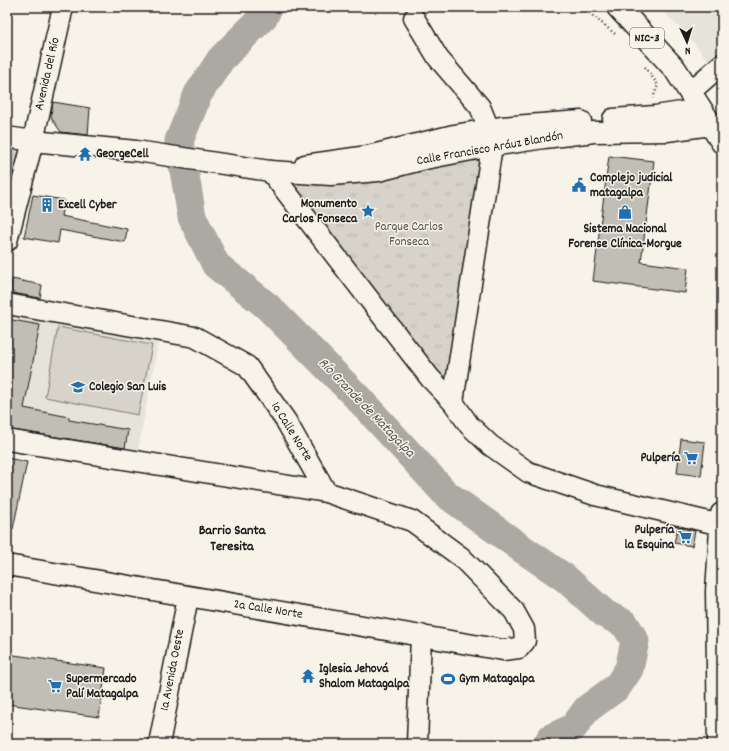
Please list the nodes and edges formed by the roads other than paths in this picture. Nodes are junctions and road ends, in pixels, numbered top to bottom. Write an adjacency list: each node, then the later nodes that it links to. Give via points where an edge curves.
1 (63, 7): 8 (street, Avenida del Río)
2 (618, 7): 5 (main road, NIC-3, via 675,69)
3 (414, 18): 7 (street, via 438,58 480,107)
4 (722, 64): 5 (street)
5 (706, 117): 7 (street, Calle Francisco Aráuz Blandón, via 667,131)
6 (7, 137): 8 (street)
7 (491, 138): 9 (street, Calle Francisco Aráuz Blandón, via 454,135 368,156); 12 (street)
8 (33, 141): 9 (street, Calle Francisco Aráuz Blandón, via 136,151); 10 (street, Avenida del Río)
9 (270, 171): 12 (street, via 430,378)
10 (7, 241)
11 (7, 304): 14 (street, 1a Calle Norte, via 195,337 247,366 286,421)
12 (453, 402): 15 (street, via 469,425 490,446 528,472 595,495)
13 (7, 440): 14 (street)
14 (326, 492): 18 (street, 2a Calle Norte, via 412,521 461,557 514,611 524,629 525,641 519,648 503,650)
15 (722, 521): 21 (main road, via 717,598)
16 (7, 565): 17 (street, 2a Calle Norte)
17 (188, 597): 18 (street, 2a Calle Norte); 19 (street, 1a Avenida Oeste)
18 (421, 635): 20 (street)
19 (159, 744)
20 (418, 744)
21 (719, 744)

